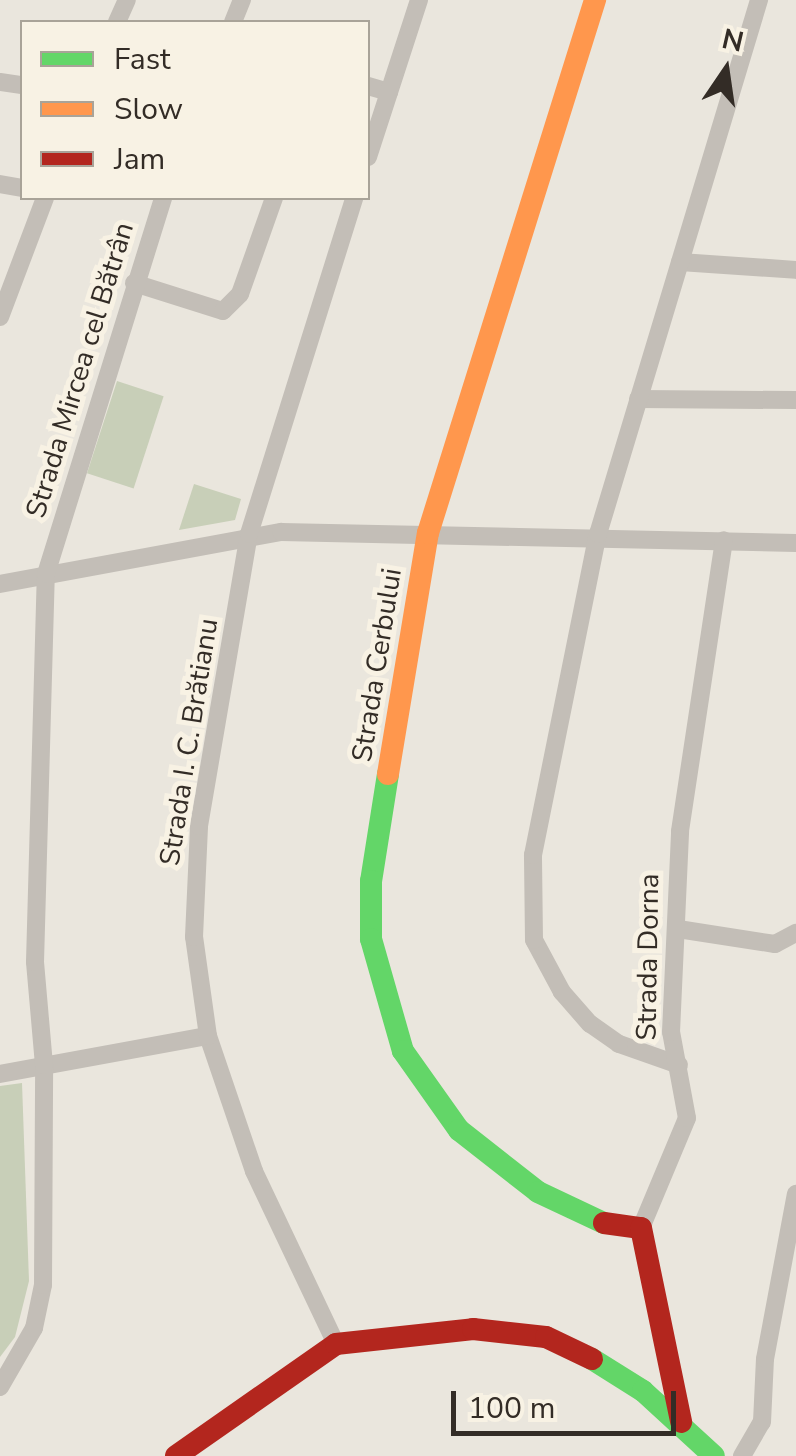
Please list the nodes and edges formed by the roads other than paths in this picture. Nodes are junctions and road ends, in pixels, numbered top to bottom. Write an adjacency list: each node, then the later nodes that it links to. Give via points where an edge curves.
1 (419, 0): 5 (street)
2 (596, 0): 18 (street, Strada Cerbului)
3 (759, 0): 11 (street)
4 (370, 87): 5 (street)
5 (389, 92): 6 (street)
6 (370, 152)
7 (45, 200): 14 (street)
8 (163, 200): 13 (street, Strada Mircea cel Bătrân)
9 (273, 200): 13 (street, via 240,294 222,311)
10 (353, 200): 19 (street, Strada I. C. Brătianu)
11 (680, 262): 12 (street); 16 (street)
12 (796, 270)
13 (134, 284): 23 (street, Strada Mircea cel Bătrân)
14 (5, 289): 15 (street)
15 (0, 316)
16 (638, 399): 17 (street); 20 (street)
17 (796, 400)
18 (428, 533): 19 (street); 20 (street); 32 (street, Strada Cerbului, via 372,881 372,939 388,1017 436,1100 478,1148 573,1211)
19 (249, 534): 23 (street); 27 (street, Strada I. C. Brătianu, via 200,826 194,952)
20 (598, 534): 21 (street); 28 (street, via 542,789 533,855 534,940 562,992 590,1024 645,1058)
21 (724, 540): 22 (street); 25 (street, Strada Dorna, via 680,831)
22 (796, 543)
23 (46, 574): 24 (street); 29 (street, Strada Mircea cel Bătrân, via 35,962)
24 (0, 584)
25 (678, 929): 26 (street, via 775,944); 28 (street, Strada Dorna, via 671,1032)
26 (796, 933)
27 (208, 1036): 29 (street); 33 (street, Strada I. C. Brătianu, via 275,1222)
28 (679, 1064): 32 (street, Strada Dorna, via 687,1118)
29 (44, 1065): 30 (street); 34 (street, Strada Mircea cel Bătrân, via 44,1285 34,1328)
30 (0, 1074)
31 (796, 1194): 38 (street, via 765,1359 762,1422)
32 (641, 1228): 35 (street)
33 (336, 1344): 35 (street, via 431,1331 546,1337 613,1370); 36 (street)
34 (0, 1387)
35 (681, 1422): 37 (street)
36 (176, 1456)
37 (714, 1456)
38 (742, 1456)

